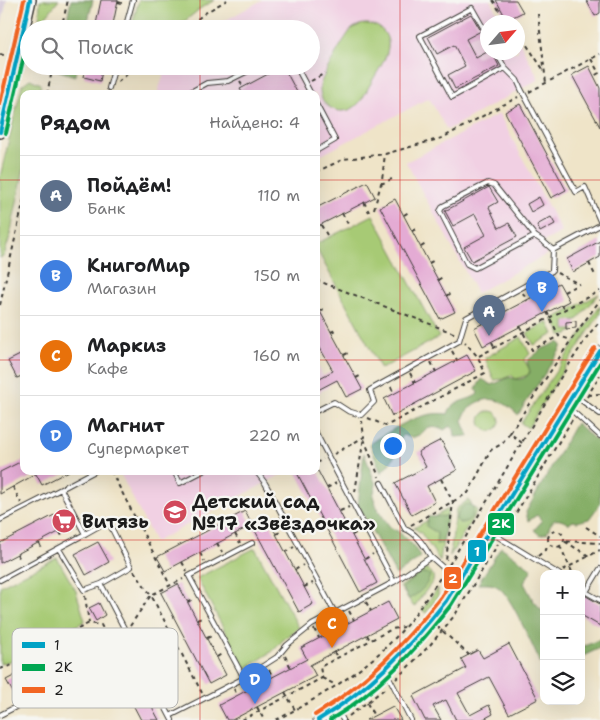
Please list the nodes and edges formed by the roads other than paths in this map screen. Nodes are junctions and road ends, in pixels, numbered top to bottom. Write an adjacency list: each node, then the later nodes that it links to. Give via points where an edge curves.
1 (30, 0): 3 (main road)
2 (132, 0): 4 (lane)
3 (25, 20)
4 (127, 20)
5 (480, 22): 8 (lane, via 472,8 420,36 452,97)
6 (20, 43): 16 (main road)
7 (500, 60): 8 (lane)
8 (505, 68): 18 (lane, via 517,80 576,192 585,186)
9 (113, 75): 12 (lane)
10 (241, 75): 13 (lane, via 228,82 208,83)
11 (301, 75): 14 (lane)
12 (109, 88)
13 (195, 90)
14 (309, 90)
15 (320, 112): 17 (lane, via 335,140)
16 (1, 125)
17 (320, 149)
18 (600, 223): 20 (lane)
19 (535, 236): 19 (lane, via 494,185 488,183 443,206 440,211 467,264 475,268); 20 (lane)
20 (553, 250): 24 (lane, via 552,271 466,318 459,341 370,390 374,402 361,415 334,402)
21 (600, 351): 22 (street)
22 (574, 395): 23 (street); 25 (lane)
23 (567, 406): 26 (lane); 35 (street)
24 (320, 409)
25 (600, 414)
26 (600, 436)
27 (320, 441): 43 (lane)
28 (87, 475): 33 (lane)
29 (176, 475): 30 (lane, via 180,483)
30 (195, 475)
31 (259, 475): 48 (lane)
32 (381, 483): 39 (lane, via 405,529 420,539)
33 (61, 489): 34 (lane); 36 (lane)
34 (0, 520)
35 (490, 532): 41 (lane); 44 (street)
36 (85, 534): 38 (lane); 45 (lane, via 108,521 132,567)
37 (252, 543): 51 (lane, via 189,576)
38 (59, 549): 42 (lane); 45 (lane, via 84,590)
39 (431, 557): 43 (lane); 44 (lane)
40 (600, 569): 46 (lane)
41 (553, 570)
42 (0, 580)
43 (394, 582): 48 (lane)
44 (459, 582): 50 (street, via 417,638)
45 (101, 584): 49 (lane)
46 (586, 592): 47 (lane)
47 (600, 600)
48 (335, 613): 51 (lane, via 312,625 276,657)
49 (124, 628)
50 (386, 671): 53 (street); 58 (lane)
51 (244, 678): 55 (lane)
52 (14, 708): 54 (lane)
53 (337, 710): 56 (street); 57 (lane)
54 (0, 715)
55 (171, 718)
56 (318, 720)
57 (343, 720)
58 (411, 720)

